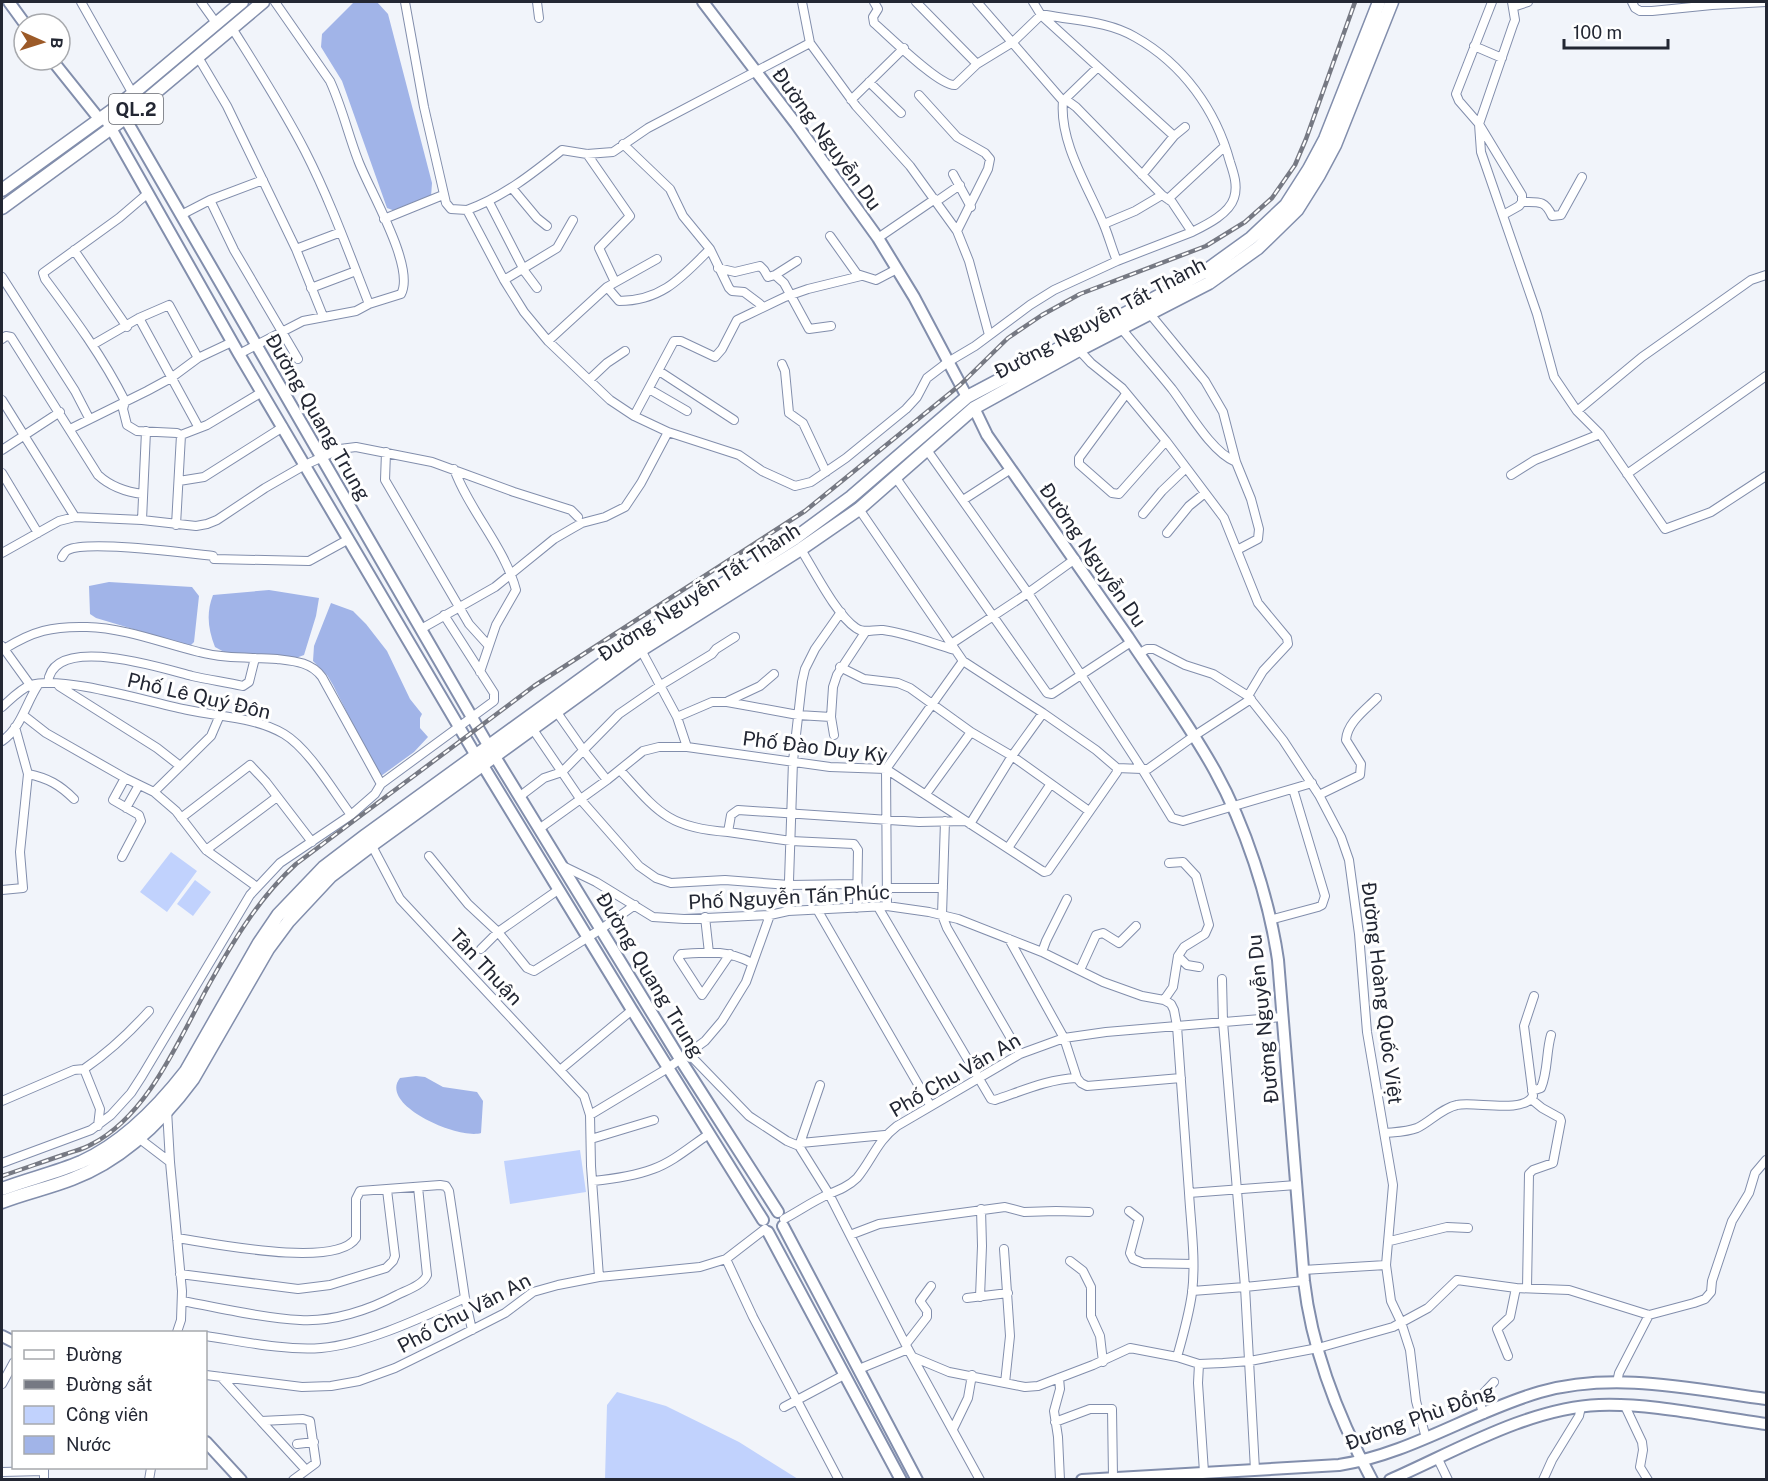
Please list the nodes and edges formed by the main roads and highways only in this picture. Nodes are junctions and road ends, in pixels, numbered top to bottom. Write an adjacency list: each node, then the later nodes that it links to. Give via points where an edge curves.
1 (242, 2): 7 (main road, QL.2)
2 (263, 2): 8 (main road, QL.2)
3 (704, 2): 16 (main road, Đường Nguyễn Du, via 878,238)
4 (1379, 2): 15 (main road, Đường Nguyễn Tất Thành, via 1325,139 1286,205 1251,238 1212,266)
5 (1392, 2): 15 (main road, Đường Nguyễn Tất Thành, via 1335,145 1297,210 1258,248 1209,283 1121,328)
6 (62, 72): 9 (main road, Đường Quang Trung)
7 (118, 106): 9 (main road, QL.2); 10 (main road, Đường Quang Trung)
8 (138, 107): 10 (main road, QL.2); 12 (main road, via 133,120)
9 (102, 118): 11 (main road, Đường Quang Trung); 13 (main road, QL.2)
10 (125, 118): 11 (main road, QL.2); 12 (main road, Đường Quang Trung)
11 (112, 127): 14 (main road, QL.2); 23 (main road, Đường Quang Trung, via 232,342)
12 (134, 134): 22 (main road, Đường Quang Trung)
13 (2, 190)
14 (2, 208)
15 (1077, 345): 16 (main road, Đường Nguyễn Tất Thành); 17 (main road, Đường Nguyễn Tất Thành)
16 (967, 397): 18 (main road, Đường Nguyễn Tất Thành)
17 (974, 408): 19 (main road, Đường Nguyễn Tất Thành); 35 (main road, Đường Nguyễn Du, via 987,435 1194,736 1233,808 1252,859 1278,960 1309,1314 1332,1392)
18 (886, 466): 19 (main road); 20 (main road, Đường Nguyễn Tất Thành)
19 (896, 478): 20 (main road, Đường Nguyễn Tất Thành, via 859,509)
20 (797, 544): 21 (main road, Đường Nguyễn Tất Thành)
21 (599, 673): 22 (main road, Đường Nguyễn Tất Thành); 22 (main road, Đường Nguyễn Tất Thành, via 556,711)
22 (491, 750): 23 (main road, Đường Nguyễn Tất Thành); 24 (main road, Đường Quang Trung)
23 (479, 759): 25 (main road, Đường Quang Trung); 26 (main road, Đường Nguyễn Tất Thành)
24 (528, 812): 25 (main road); 30 (main road, Đường Quang Trung, via 684,1056)
25 (515, 821): 31 (main road, Đường Quang Trung)
26 (369, 840): 27 (main road, Đường Nguyễn Tất Thành, via 288,922 268,949 194,1079 167,1111); 27 (main road, Đường Nguyễn Tất Thành, via 324,867 278,915 186,1071)
27 (134, 1136): 28 (main road, Đường Nguyễn Tất Thành, via 84,1161)
28 (9, 1190): 29 (main road, Đường Nguyễn Tất Thành)
29 (2, 1202)
30 (782, 1219): 31 (main road, via 776,1233); 31 (main road, via 768,1212); 38 (main road, Đường Quang Trung)
31 (765, 1227): 37 (main road, Đường Quang Trung)
32 (1767, 1399): 35 (main road, Đường Phù Đổng, via 1617,1382 1556,1388)
33 (1767, 1424): 41 (main road, Đường Phù Đổng, via 1625,1406 1581,1407 1535,1417)
34 (207, 1443): 36 (main road)
35 (1362, 1462): 39 (main road, Đường Phù Đổng); 40 (main road, Đường Nguyễn Du)
36 (241, 1479)
37 (901, 1479)
38 (917, 1479)
39 (1082, 1479)
40 (1372, 1479)
41 (1390, 1479)

